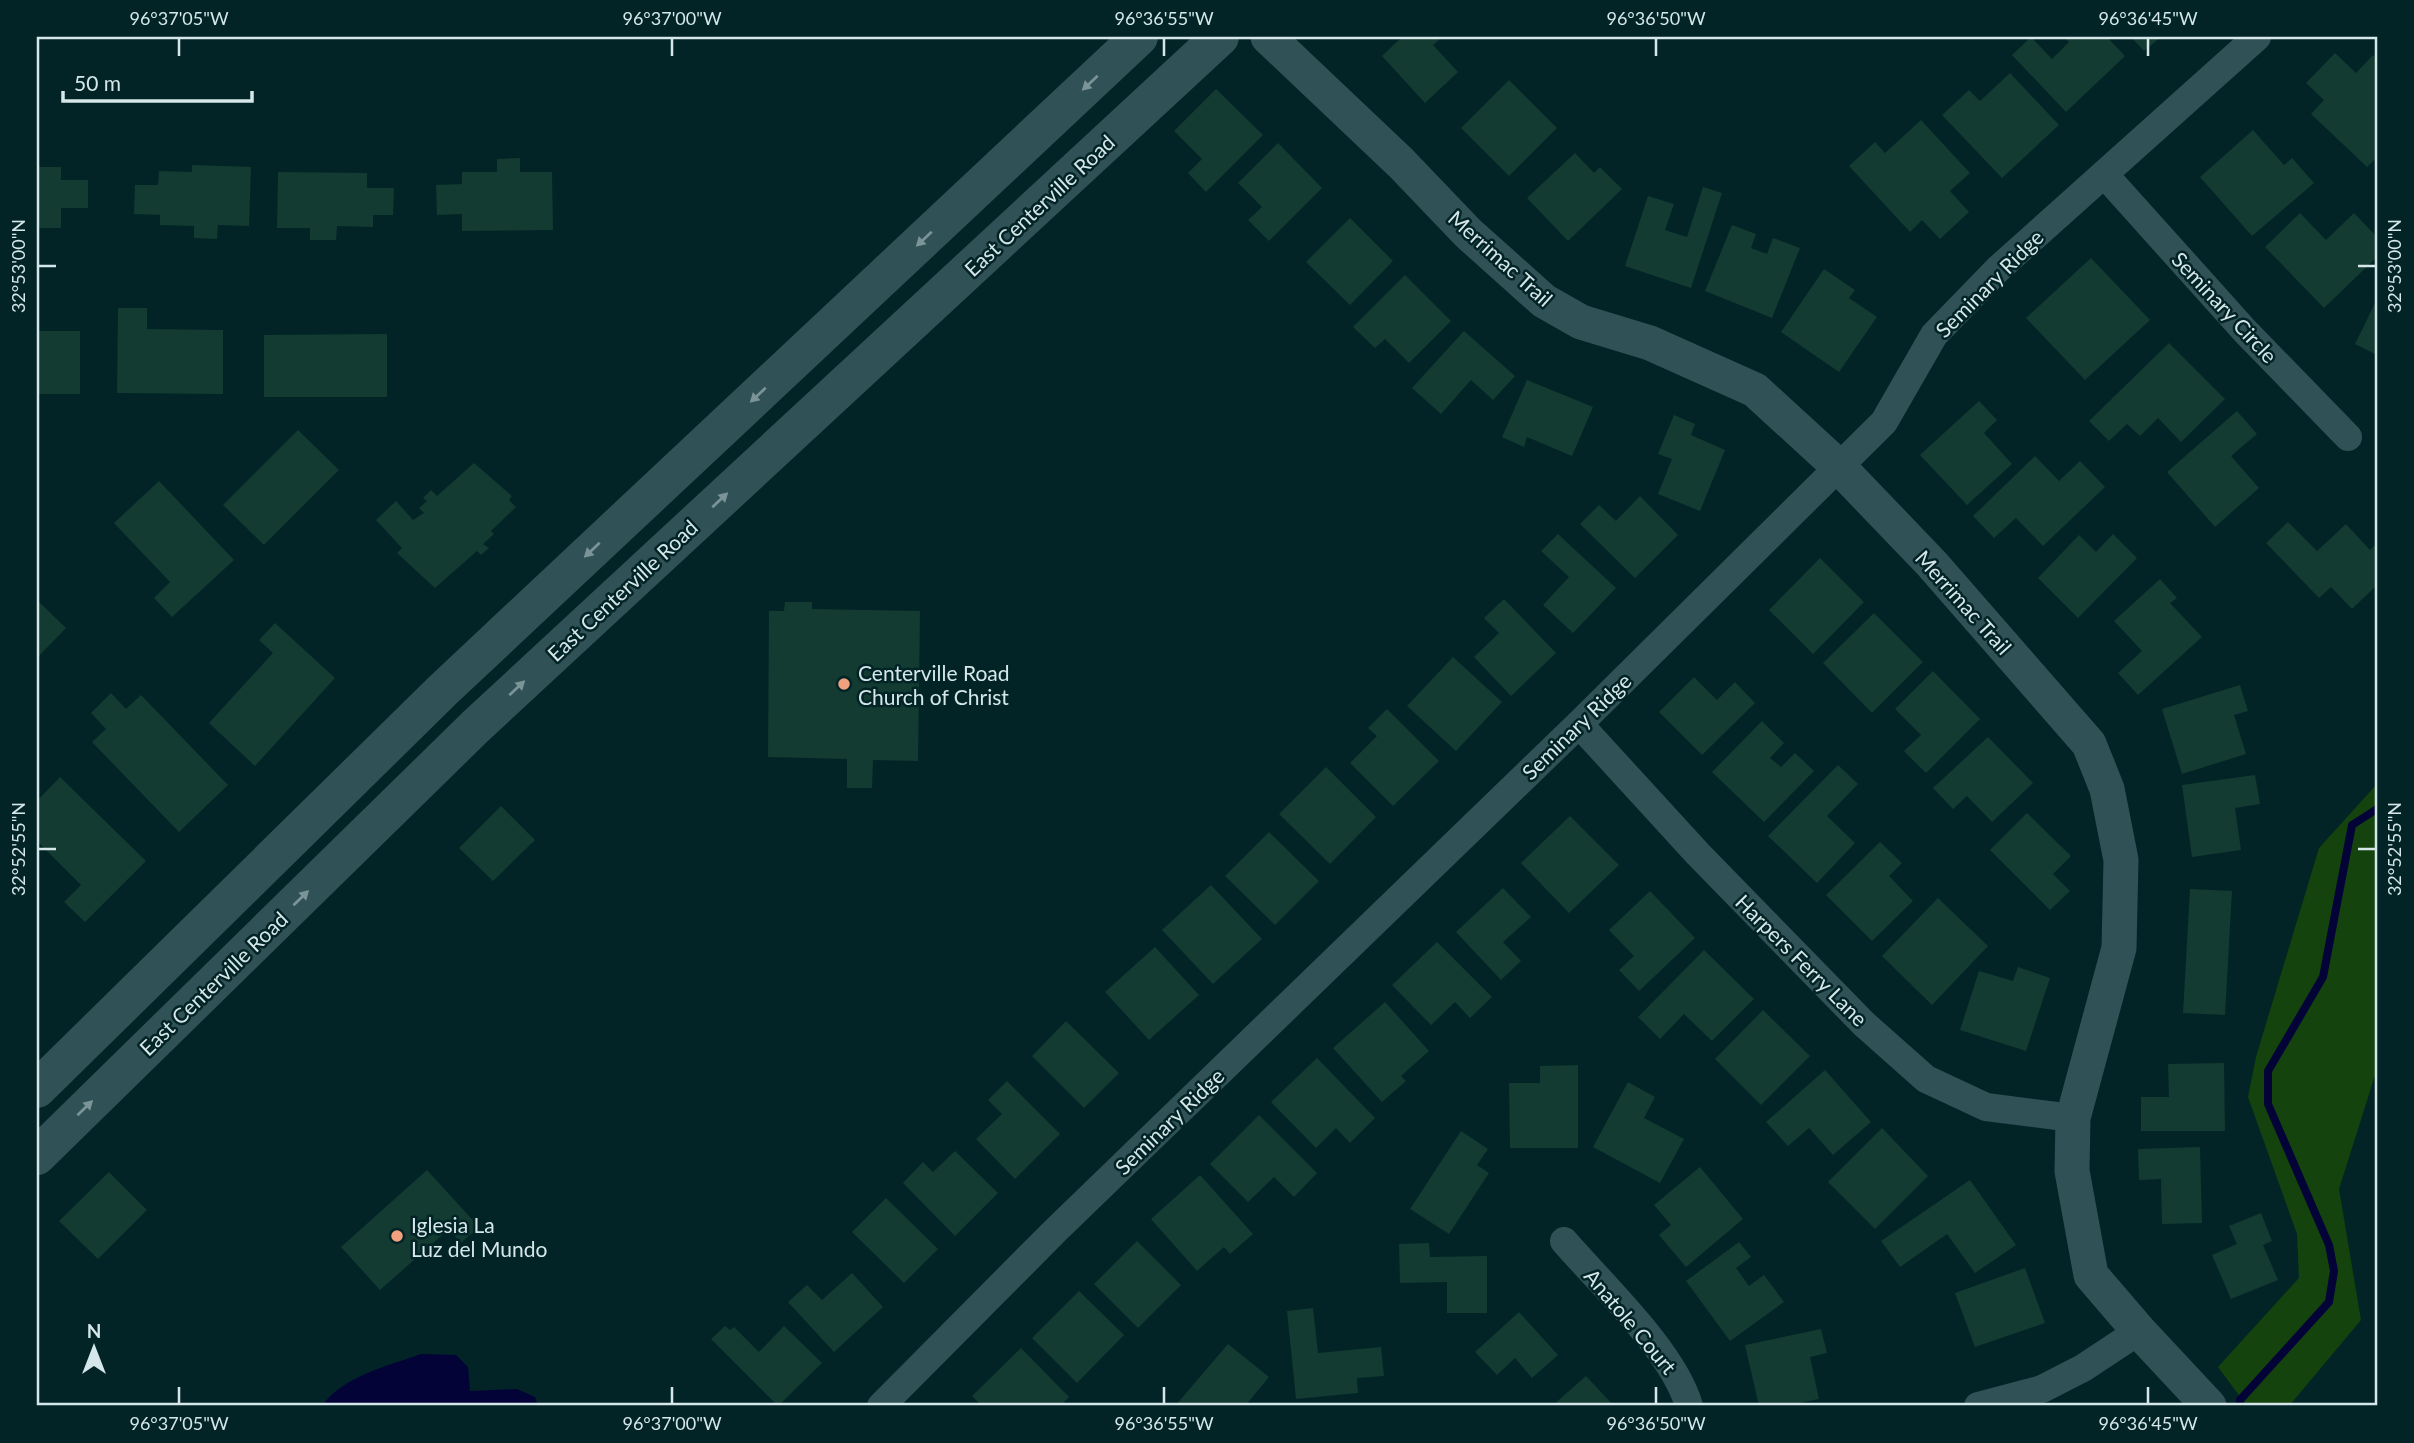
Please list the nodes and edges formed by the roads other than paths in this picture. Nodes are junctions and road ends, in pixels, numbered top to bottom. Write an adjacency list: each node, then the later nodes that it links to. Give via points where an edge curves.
1 (1139, 37): 6 (main road, one-way to 6)
2 (1220, 37): 7 (main road, East Centerville Road)
3 (1268, 37): 9 (street, Merrimac Trail, via 1468,233 1544,300 1581,321 1650,343 1755,390)
4 (2257, 37): 5 (street, Seminary Ridge)
5 (2104, 174): 8 (street, Seminary Circle); 9 (street, Seminary Ridge, via 1934,335 1884,422)
6 (815, 341): 7 (main road); 10 (main road, one-way to 10)
7 (853, 377): 12 (main road, East Centerville Road, one-way to 7)
8 (2348, 438)
9 (1839, 467): 11 (street, Seminary Ridge); 16 (street, Merrimac Trail, via 1932,564 2089,744 2107,789 2121,860 2119,948)
10 (443, 690): 12 (main road); 13 (main road)
11 (1578, 724): 16 (street, Harpers Ferry Lane, via 1864,1024 1926,1079 1986,1107); 20 (street, Seminary Ridge)
12 (475, 727): 14 (main road, East Centerville Road, one-way to 12)
13 (113, 1016): 14 (main road); 15 (main road)
14 (148, 1046): 17 (main road, East Centerville Road, one-way to 14)
15 (37, 1089)
16 (2073, 1118): 19 (street, Merrimac Trail, via 2071,1171 2091,1275)
17 (37, 1156)
18 (1564, 1241): 21 (street, Anatole Court, via 1683,1383)
19 (2138, 1331): 22 (street, via 2042,1389); 23 (street, Merrimac Trail)
20 (881, 1406)
21 (1689, 1406)
22 (1978, 1406)
23 (2209, 1406)

